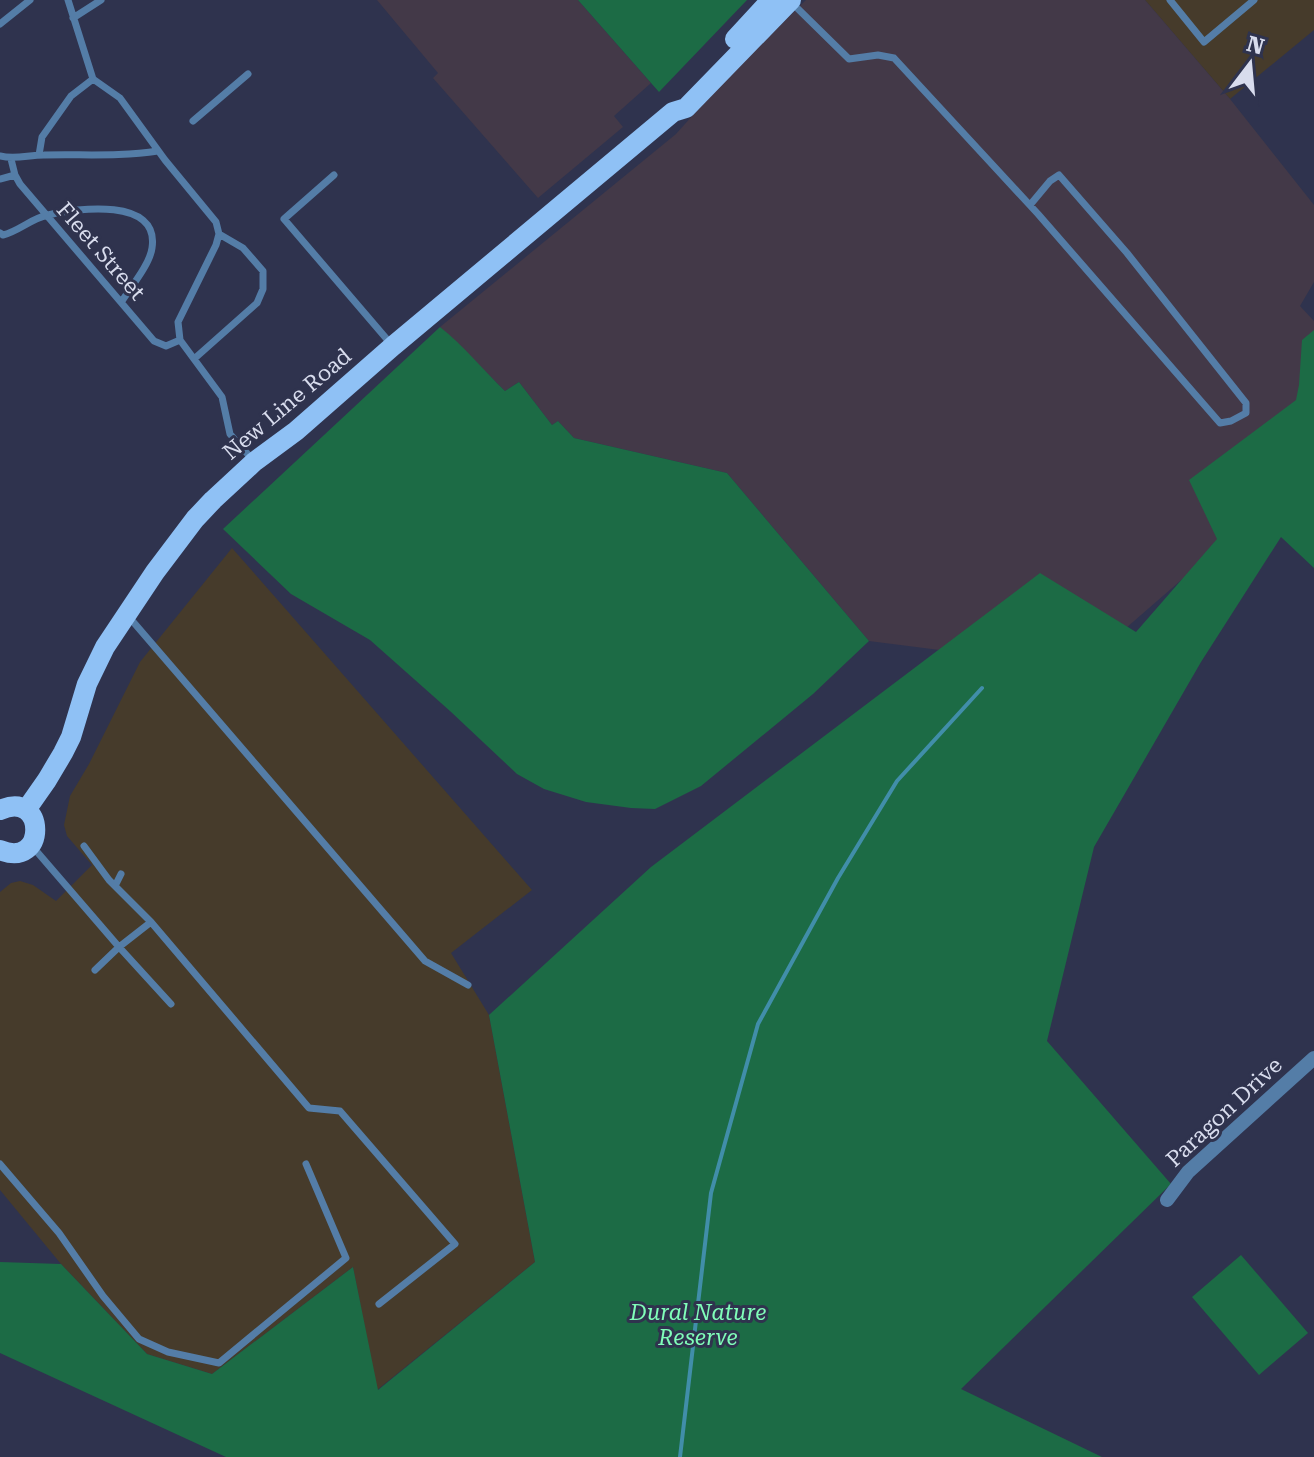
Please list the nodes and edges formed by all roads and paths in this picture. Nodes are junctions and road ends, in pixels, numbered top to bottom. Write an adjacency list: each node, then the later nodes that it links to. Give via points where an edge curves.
1 (30, 0): 8 (lane)
2 (68, 0): 7 (lane)
3 (101, 0): 7 (lane)
4 (784, 0): 19 (lane, via 849,59 894,58); 25 (main road, New Line Road, via 677,100 673,112)
5 (1170, 0): 6 (lane, via 1204,42)
6 (1254, 0)
7 (73, 18): 10 (lane)
8 (0, 24)
9 (248, 74): 11 (lane)
10 (93, 79): 12 (lane, via 120,98); 13 (lane, via 71,96 42,137)
11 (193, 121)
12 (158, 151): 13 (lane); 22 (lane, via 216,222)
13 (39, 155): 15 (lane)
14 (0, 156): 15 (lane)
15 (11, 159): 16 (lane, Fleet Street)
16 (15, 175): 18 (lane); 20 (lane, Fleet Street)
17 (334, 175): 25 (lane, via 284,219)
18 (0, 179)
19 (1030, 205): 19 (lane, via 1220,423 1246,413 1246,403 1059,175)
20 (46, 215): 21 (lane, via 12,233); 23 (lane, Fleet Street); 23 (lane, via 123,210 144,220 153,237 150,257)
21 (0, 233)
22 (219, 234): 24 (lane, via 178,322); 26 (lane, via 243,248 263,271 263,289 257,303)
23 (122, 301): 24 (lane, Fleet Street, via 154,341 166,346)
24 (180, 340): 26 (lane)
25 (393, 346): 27 (main road, New Line Road)
26 (194, 359): 27 (lane, via 222,397 230,434)
27 (254, 462): 28 (main road, New Line Road, via 195,519)
28 (127, 615): 30 (main road, New Line Road, via 96,665 63,753); 39 (lane, via 425,961)
29 (0, 810): 30 (main road)
30 (26, 810): 31 (main road, via 35,822)
31 (31, 845): 33 (main road, via 19,852); 37 (lane)
32 (84, 846): 35 (lane)
33 (0, 850)
34 (121, 874): 35 (lane)
35 (115, 886): 36 (lane)
36 (151, 922): 37 (lane); 45 (lane, via 309,1108 340,1111 455,1244)
37 (119, 947): 38 (lane); 40 (lane)
38 (95, 970)
39 (468, 985)
40 (171, 1004)
41 (1314, 1058): 44 (street, Paragon Drive, via 1188,1172)
42 (0, 1164): 43 (lane, via 139,1339 168,1352 219,1363 346,1258)
43 (306, 1164)
44 (1167, 1200)
45 (379, 1304)

